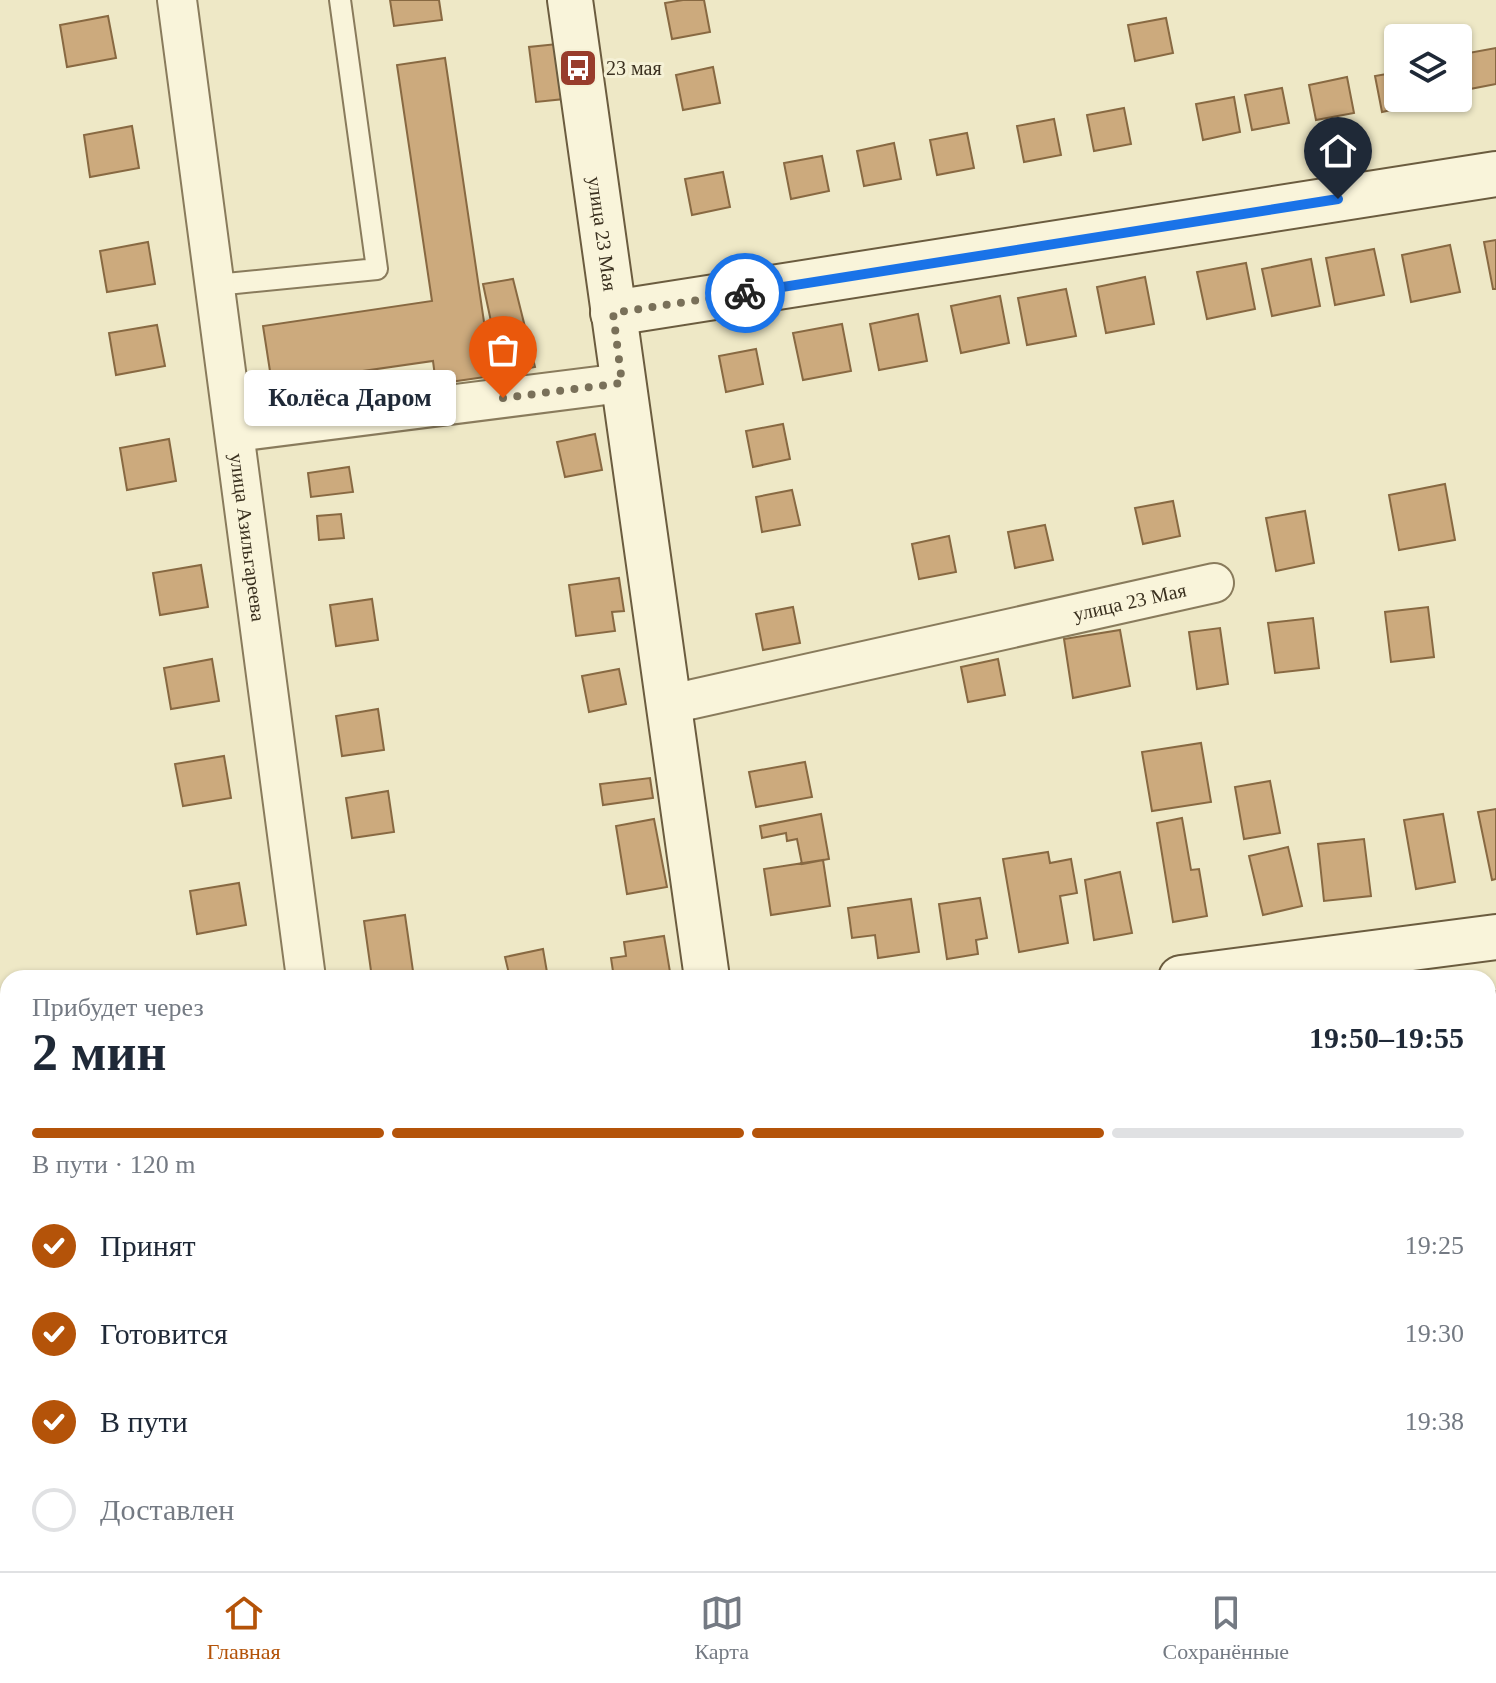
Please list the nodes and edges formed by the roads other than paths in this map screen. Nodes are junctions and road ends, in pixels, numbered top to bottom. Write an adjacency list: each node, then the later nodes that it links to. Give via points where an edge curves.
1 (177, 0): 5 (street, улица Азильгареева)
2 (340, 0): 5 (lane, via 377,269)
3 (570, 0): 6 (main road, улица 23 Мая)
4 (1496, 174): 6 (main road)
5 (216, 285): 8 (street, улица Азильгареева)
6 (613, 313): 7 (main road, улица 23 Мая)
7 (622, 383): 8 (street); 10 (main road, улица 23 Мая)
8 (236, 432): 12 (street, улица Азильгареева)
9 (1214, 583): 10 (street, улица 23 Мая)
10 (671, 704): 13 (main road, улица 23 Мая)
11 (1496, 937): 14 (main road)
12 (305, 970)
13 (706, 970)
14 (1242, 970)

